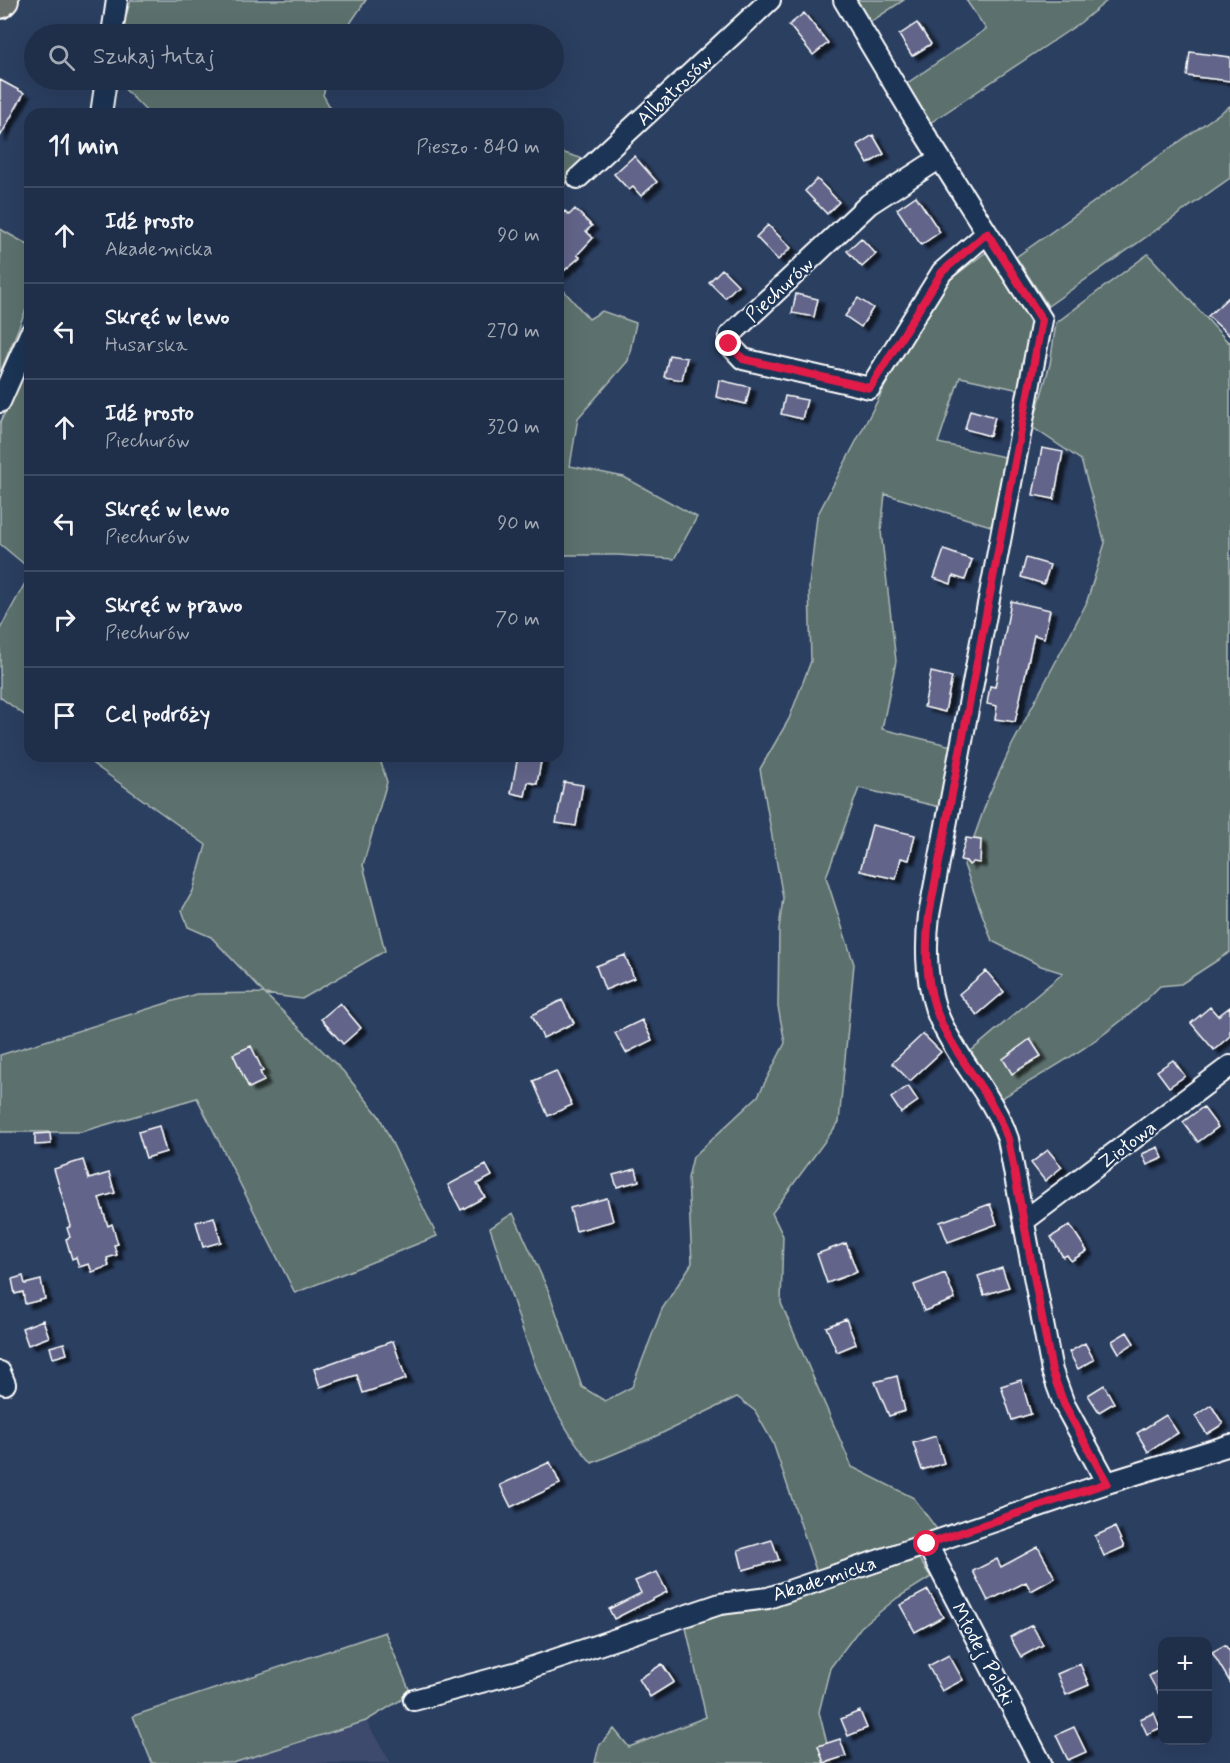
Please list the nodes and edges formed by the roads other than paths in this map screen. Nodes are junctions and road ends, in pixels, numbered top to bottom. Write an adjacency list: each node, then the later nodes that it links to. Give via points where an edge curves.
1 (117, 0): 4 (street)
2 (770, 0): 8 (street, Albatrosów)
3 (844, 0): 7 (street)
4 (113, 24)
5 (105, 90): 6 (street)
6 (102, 108)
7 (940, 158): 9 (street); 9 (street, Piechurów, via 869,204 730,335 729,344 743,359 870,388 942,272)
8 (578, 178)
9 (987, 233): 13 (street, via 1042,320 929,915 927,955 934,1003 946,1032 1003,1125)
10 (24, 348): 11 (street)
11 (0, 402)
12 (1230, 1066): 13 (street, Ziołowa)
13 (1024, 1221): 15 (street, via 1052,1371 1064,1404)
14 (1230, 1445): 15 (street, Akademicka)
15 (1107, 1483): 16 (street, Akademicka)
16 (927, 1544): 17 (street, Akademicka, via 768,1598 720,1604 518,1672); 18 (street, Młodej Polski)
17 (414, 1700)
18 (1041, 1763)

